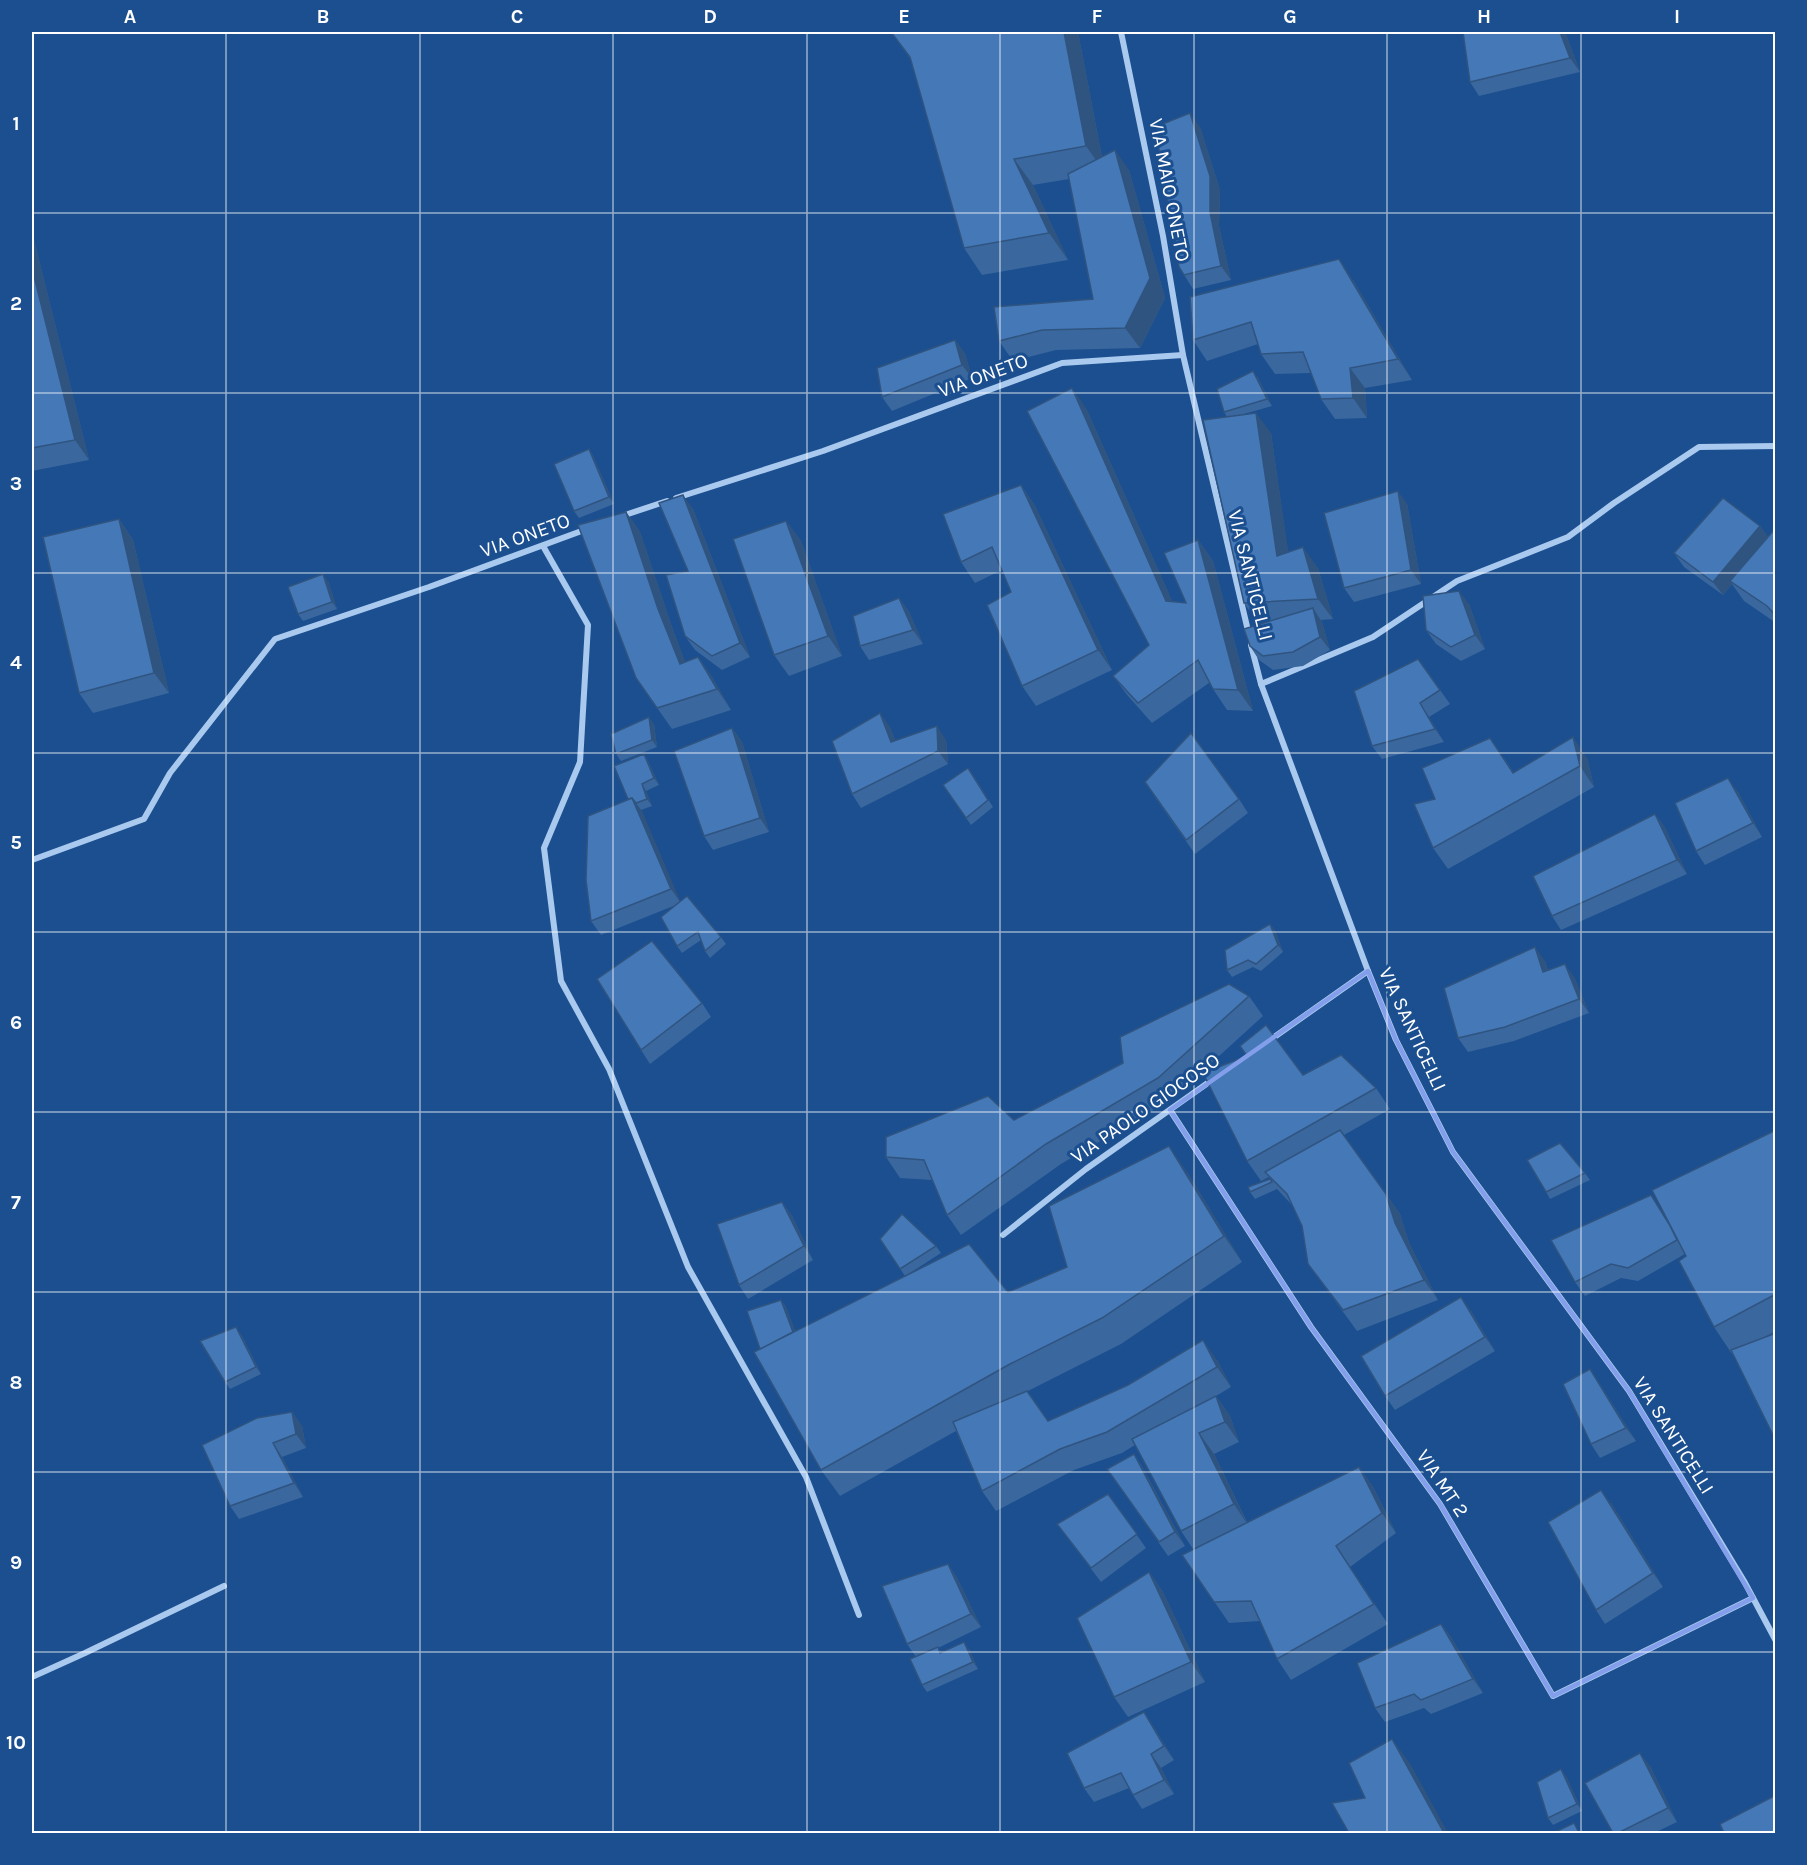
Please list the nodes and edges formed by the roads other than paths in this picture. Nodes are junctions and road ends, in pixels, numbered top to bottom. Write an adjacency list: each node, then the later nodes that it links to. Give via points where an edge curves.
1 (1121, 32): 2 (street, VIA MAIO ONETO)
2 (1184, 355): 4 (street, VIA ONETO, via 1062,363 823,451); 7 (street, VIA SANTICELLI)
3 (1776, 446): 7 (street, via 1699,447 1568,537 1457,581 1373,637)
4 (610, 521)
5 (599, 525): 6 (street, VIA ONETO)
6 (543, 546): 8 (street, VIA ONETO, via 275,639 170,773 144,819); 16 (street, via 588,625 580,762 544,848 561,981 609,1069 688,1267 806,1477)
7 (1261, 684): 9 (street, VIA SANTICELLI)
8 (32, 860)
9 (1368, 971): 10 (street); 15 (street, VIA SANTICELLI, via 1396,1040 1453,1152 1629,1391)
10 (1264, 1044)
11 (1217, 1077): 12 (street, VIA PAOLO GIOCOSO)
12 (1170, 1110): 13 (street, VIA PAOLO GIOCOSO, via 1086,1169); 15 (street, VIA MT 2, via 1311,1327 1440,1504 1553,1696)
13 (1003, 1235)
14 (224, 1586): 18 (street)
15 (1753, 1598): 17 (street, VIA SANTICELLI)
16 (859, 1615)
17 (1776, 1641)
18 (32, 1677)

